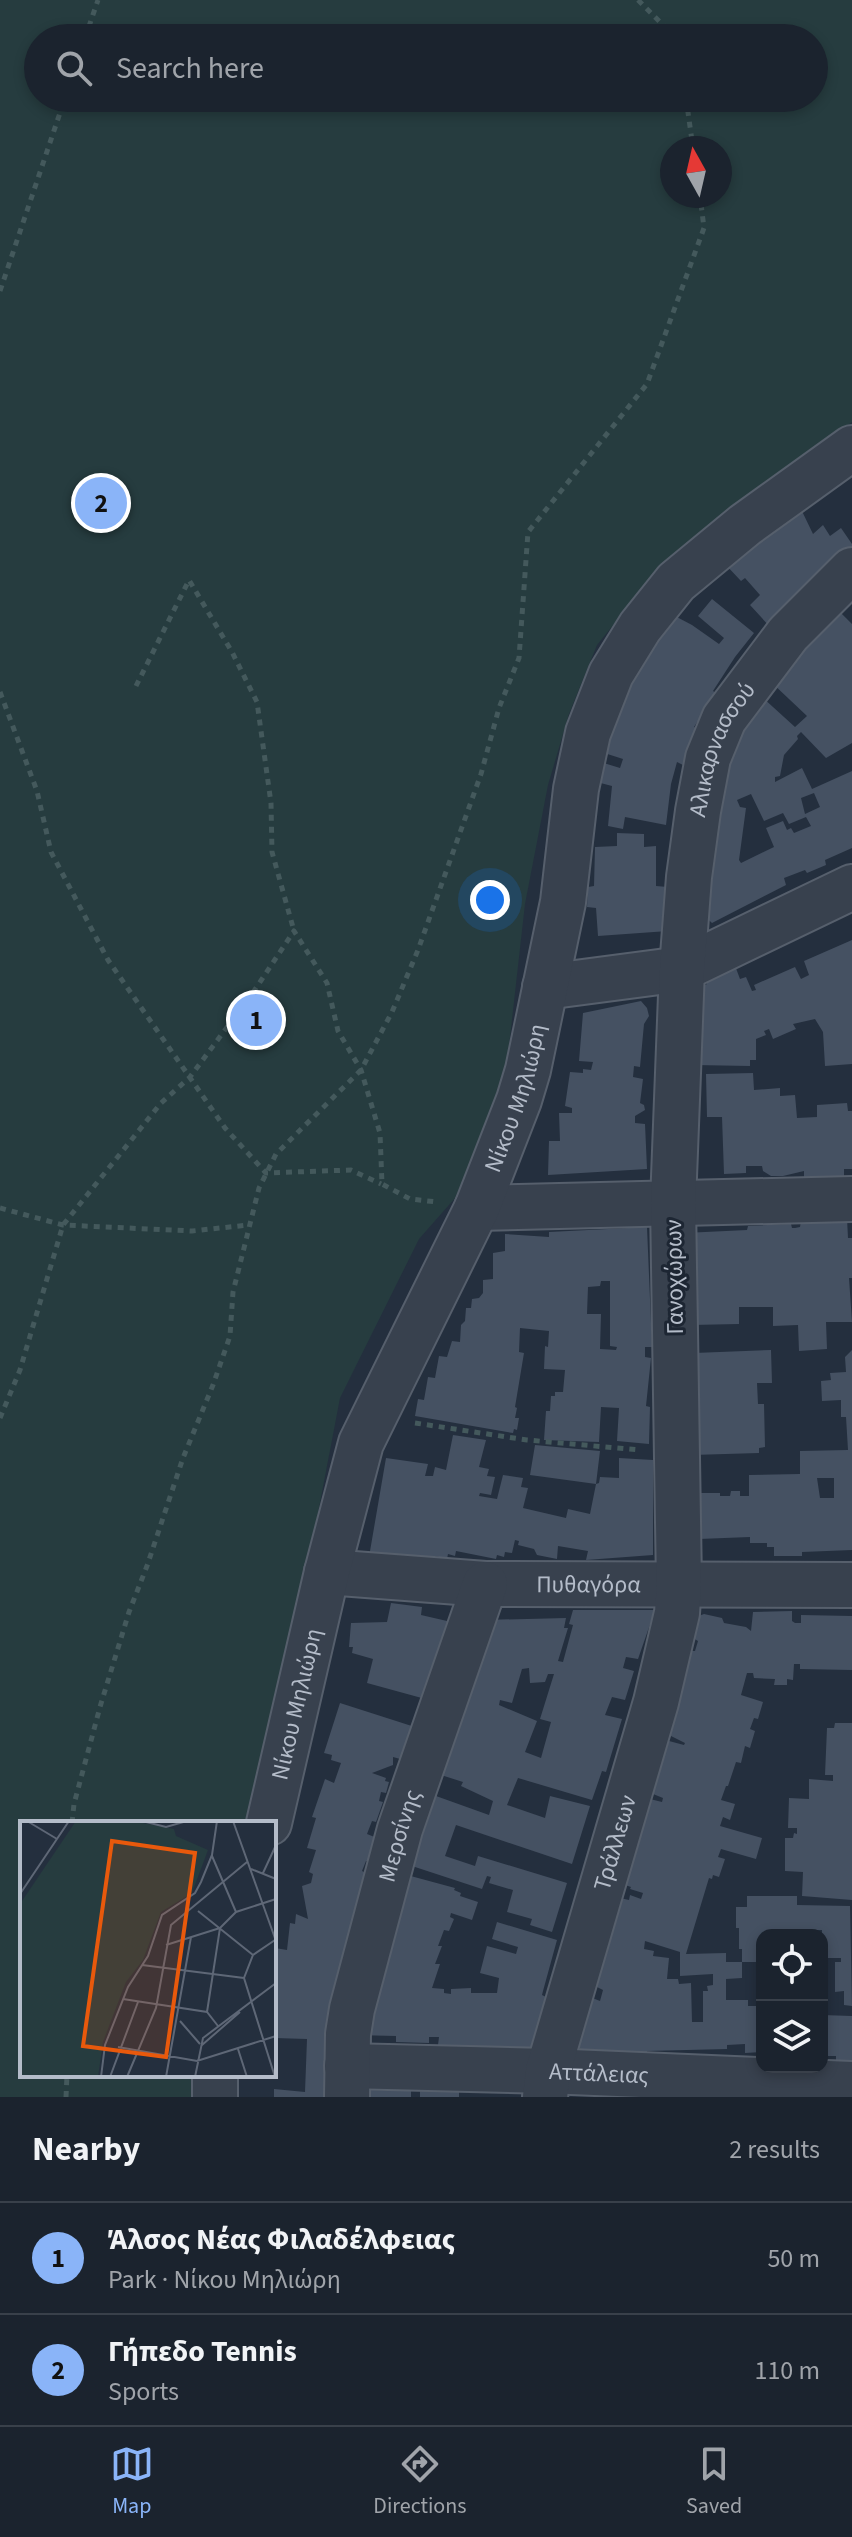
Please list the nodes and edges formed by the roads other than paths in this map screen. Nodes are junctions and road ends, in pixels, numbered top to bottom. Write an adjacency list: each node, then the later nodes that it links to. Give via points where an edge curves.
1 (852, 448): 5 (street, Νίκου Μηλιώρη, via 676,582 611,674 588,733 576,789 563,902)
2 (852, 570): 4 (street, Αλικαρνασσού, via 788,634 724,719 708,758 698,811)
3 (852, 887): 4 (street)
4 (682, 969): 5 (street); 7 (street, Γανοχώρων)
5 (545, 987): 8 (street, Νίκου Μηλιώρη, via 519,1100)
6 (852, 1199): 7 (street)
7 (673, 1203): 8 (street); 11 (street, Γανοχώρων)
8 (477, 1208): 9 (street, Νίκου Μηλιώρη, via 361,1443)
9 (327, 1572): 10 (street, Πυθαγόρα); 13 (street, Νίκου Μηλιώρη)
10 (485, 1584): 11 (street, Πυθαγόρα); 14 (street, Μερσίνης, via 400,1829 352,2009)
11 (679, 1585): 12 (street, Πυθαγόρα); 15 (street, Τράλλεων, via 656,1702)
12 (852, 1585)
13 (269, 1821)
14 (347, 2082): 15 (street, Αττάλειας)
15 (546, 2084): 16 (street, Αττάλειας)
16 (852, 2084)

